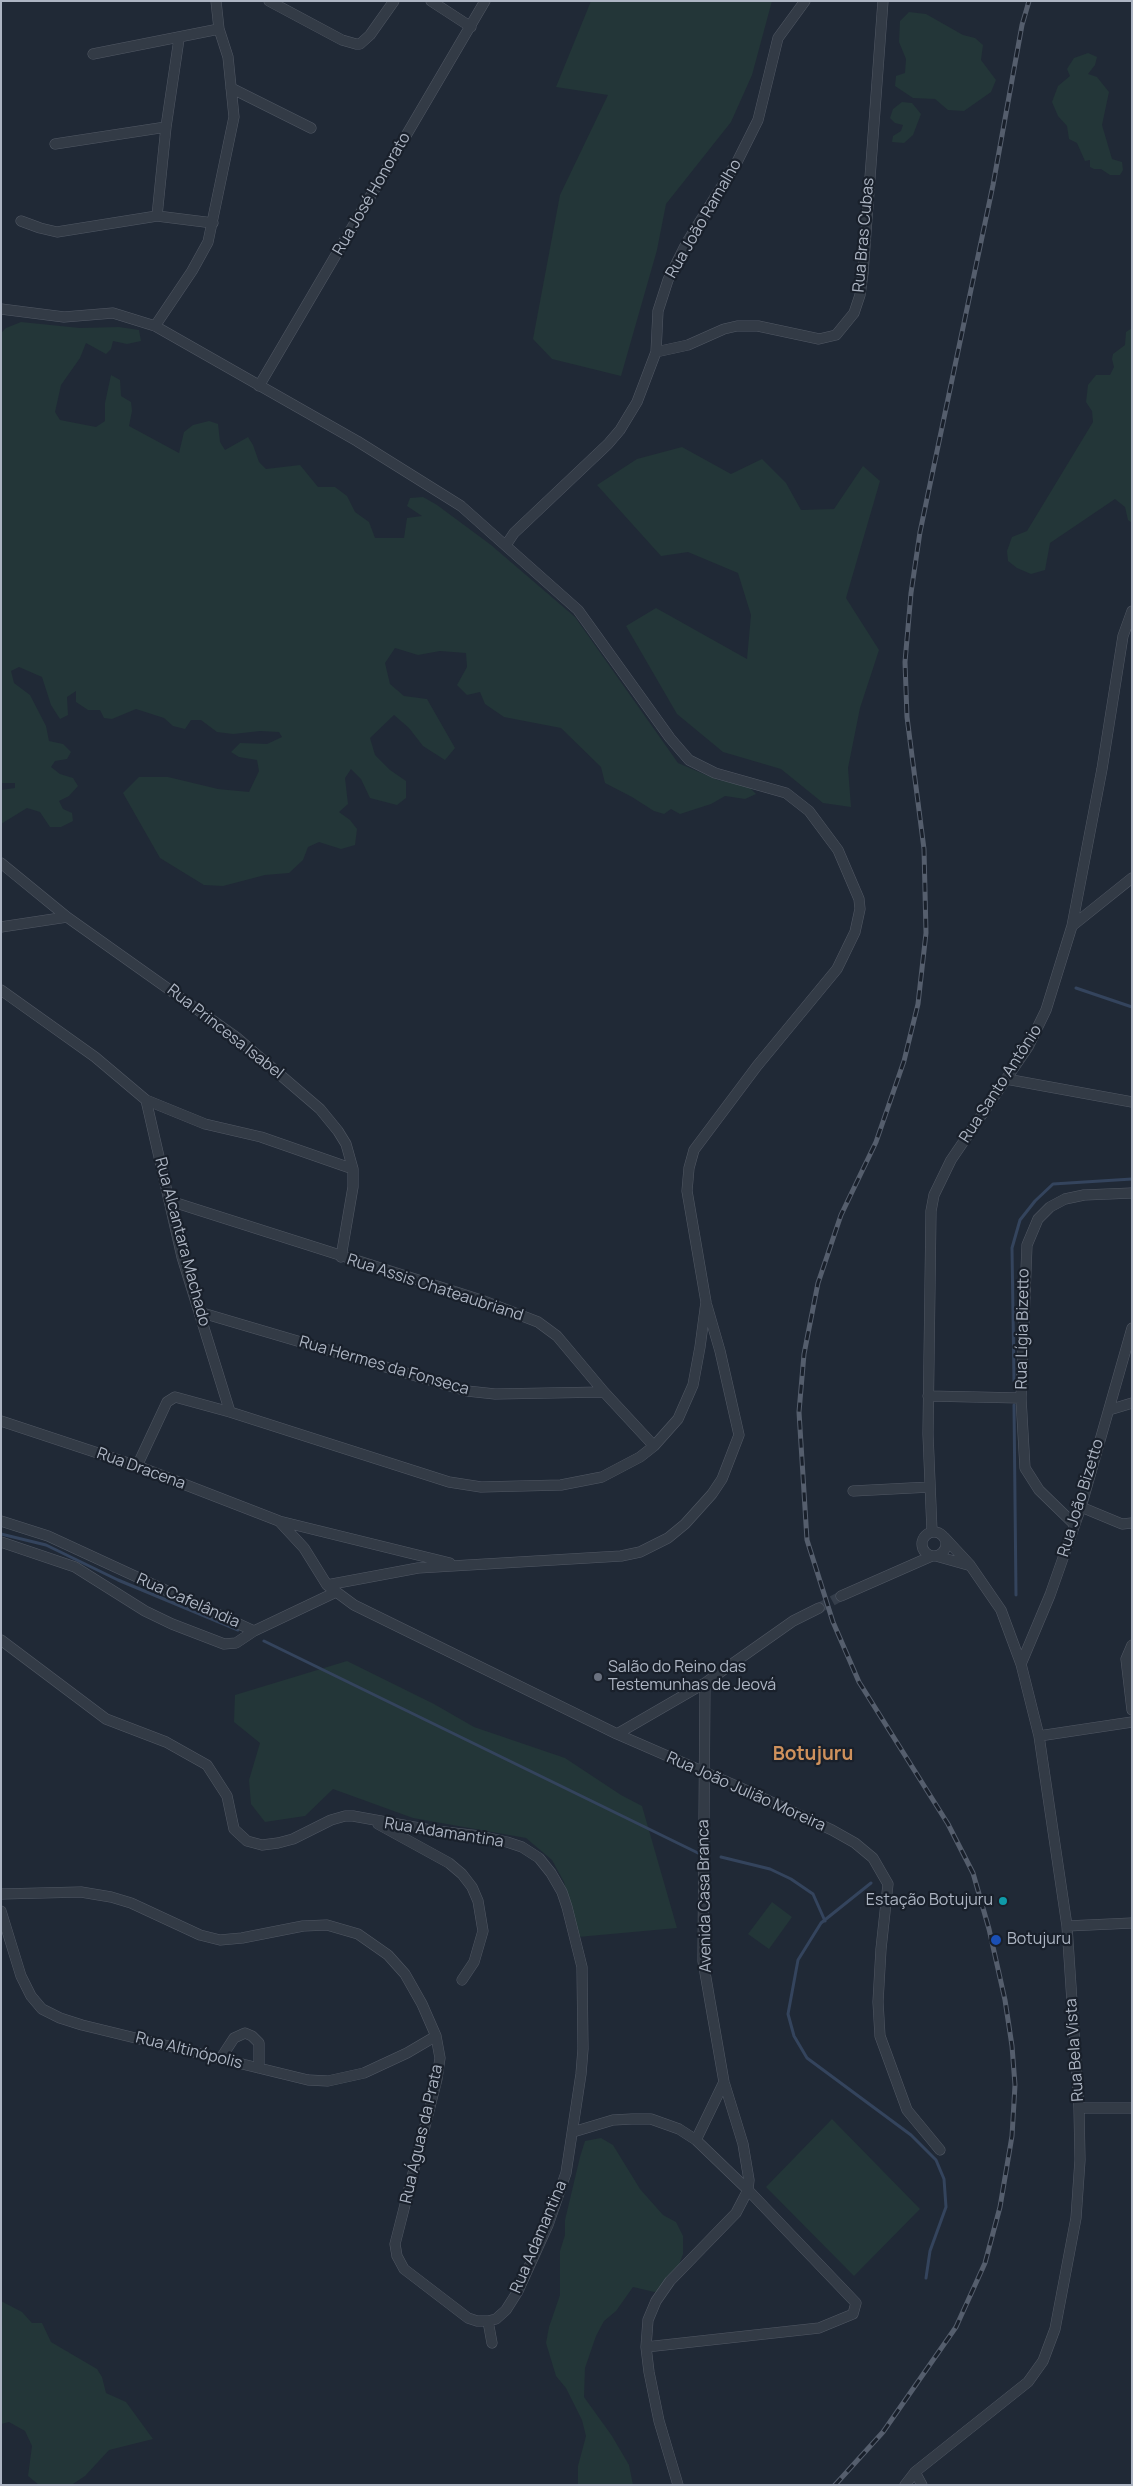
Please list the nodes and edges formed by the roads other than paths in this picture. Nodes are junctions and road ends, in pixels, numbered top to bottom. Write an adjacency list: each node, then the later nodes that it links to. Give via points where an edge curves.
1 (216, 1): 9 (street)
2 (268, 1): 3 (street, via 342,40 360,44)
3 (394, 1)
4 (431, 1): 8 (street)
5 (485, 1): 8 (street, Rua José Honorato)
6 (804, 1): 21 (street, Rua João Ramalho, via 778,38 758,120 668,280 658,311)
7 (883, 1): 21 (street, Rua Bras Cubas, via 863,273 854,313 836,335 819,339 758,326 737,326 688,345)
8 (471, 27): 22 (street, Rua José Honorato)
9 (219, 29): 10 (street); 12 (street, via 228,57)
10 (179, 39): 11 (street); 13 (street)
11 (93, 54)
12 (231, 88): 14 (street); 18 (street, via 234,118)
13 (166, 128): 15 (street); 16 (street)
14 (311, 128)
15 (55, 144)
16 (156, 216): 17 (street, via 57,232); 18 (street)
17 (21, 221)
18 (213, 223): 20 (street, via 202,254)
19 (6, 310): 20 (street, via 64,317 113,313)
20 (155, 326): 22 (street)
21 (656, 352): 23 (street, Rua João Ramalho, via 637,402 620,430)
22 (259, 386): 23 (street, via 426,482 461,506)
23 (506, 545): 38 (street, via 578,610 689,760 715,773 786,794 809,811 838,850 859,900 855,932 837,969 757,1066 699,1142 691,1159 687,1179 688,1206)
24 (1132, 611): 28 (street, Rua Santo Antônio, via 1123,636)
25 (1, 863): 27 (street, Rua Princesa Isabel)
26 (1132, 878): 28 (street)
27 (67, 917): 29 (street); 34 (street, Rua Princesa Isabel, via 236,1037 276,1070 320,1109 338,1131 346,1144)
28 (1072, 926): 31 (street, Rua Santo Antônio, via 1038,1028)
29 (1, 927)
30 (1, 990): 32 (street, via 95,1056)
31 (1006, 1079): 33 (street); 43 (street, Rua Santo Antônio, via 951,1160 934,1195 931,1211)
32 (146, 1100): 34 (street, via 205,1124 261,1138); 36 (street, Rua Alcantara Machado)
33 (1132, 1102)
34 (353, 1169): 37 (street, Rua Princesa Isabel, via 352,1195)
35 (1132, 1193): 44 (street, Rua Lígia Bizetto, via 1065,1199 1050,1207 1034,1226 1024,1263)
36 (170, 1201): 37 (street, Rua Assis Chateaubriand); 39 (street, Rua Alcantara Machado, via 182,1258)
37 (341, 1257): 42 (street, Rua Assis Chateaubriand, via 481,1300 538,1322 557,1336)
38 (706, 1302): 49 (street, via 688,1400 678,1419); 63 (street, via 738,1435 722,1479 685,1524 658,1545 621,1556)
39 (199, 1312): 42 (street, Rua Hermes da Fonseca, via 467,1391 495,1394); 47 (street, Rua Alcantara Machado)
40 (1132, 1328): 41 (street, Rua João Bizetto)
41 (1128, 1351): 46 (street, Rua João Bizetto)
42 (604, 1392): 49 (street, Rua Assis Chateaubriand)
43 (928, 1396): 44 (street); 51 (street, Rua Santo Antônio)
44 (1021, 1398): 57 (street, Rua Lígia Bizetto, via 1025,1468 1039,1490)
45 (1132, 1403): 46 (street)
46 (1109, 1410): 53 (street, Rua João Bizetto)
47 (230, 1412): 49 (street, via 449,1482 481,1487 539,1486 602,1477); 50 (street, via 172,1398 167,1402)
48 (1, 1420): 50 (street, Rua Dracena)
49 (654, 1446)
50 (137, 1466): 55 (street, Rua Dracena)
51 (930, 1487): 52 (street); 58 (street, Rua Santo Antônio)
52 (853, 1491)
53 (1080, 1507): 56 (street, via 1122,1524); 57 (street, Rua João Bizetto)
54 (1, 1521): 69 (street, Rua Cafelândia, via 48,1536)
55 (279, 1521): 63 (street, Rua Dracena); 66 (street, Rua Dracena, via 304,1548)
56 (1132, 1523)
57 (1074, 1524): 72 (street, Rua João Bizetto, via 1050,1595)
58 (932, 1532): 59 (street, Rua Bela Vista); 61 (street, via 922,1540)
59 (944, 1537): 62 (street, via 945,1548); 64 (street, Rua Bela Vista)
60 (1, 1542): 69 (street, Rua Cafelândia, via 75,1567 145,1611 218,1642 236,1643)
61 (922, 1549): 62 (street); 65 (street)
62 (934, 1556): 64 (street); 65 (street)
63 (456, 1564): 66 (street, via 374,1575)
64 (970, 1565): 72 (street, Rua Bela Vista, via 1001,1610)
65 (900, 1569): 67 (street)
66 (331, 1589): 69 (street); 76 (street, Rua João Julião Moreira, via 354,1605)
67 (842, 1596)
68 (819, 1608): 73 (street, via 793,1621)
69 (254, 1631)
70 (1, 1640): 79 (street, Rua Adamantina, via 106,1719 166,1742 207,1765 227,1796 234,1829 247,1841 262,1845 278,1843 346,1816)
71 (1132, 1645): 74 (street, via 1126,1659)
72 (1021, 1664): 77 (street, Rua Bela Vista)
73 (705, 1683): 76 (street); 78 (street, Avenida Casa Branca)
74 (1132, 1710)
75 (1132, 1722): 77 (street)
76 (617, 1734): 78 (street, Rua João Julião Moreira)
77 (1039, 1736): 83 (street, Rua Bela Vista)
78 (704, 1772): 88 (street, Avenida Casa Branca, via 703,1961); 93 (street, Rua João Julião Moreira, via 832,1830 855,1843 879,1866 888,1884 880,1958 880,2036 907,2110)
79 (372, 1821): 84 (street, via 449,1863 472,1887 483,1931 474,1962); 91 (street, Rua Adamantina, via 507,1842 539,1858 551,1873 567,1907 583,1976 583,2049)
80 (1, 1894): 85 (street, Rua Águas da Prata, via 81,1892 111,1897 200,1935 220,1940 303,1926 327,1925 343,1929 358,1934 388,1955 405,1974)
81 (1, 1911): 86 (street, Rua Altinópolis, via 21,1976 42,2009 82,2025)
82 (1132, 1923): 83 (street)
83 (1067, 1926): 89 (street, Rua Bela Vista)
84 (462, 1980)
85 (436, 2036): 87 (street, Rua Altinópolis, via 407,2053 345,2079 308,2080); 95 (street, Rua Águas da Prata, via 440,2058 437,2079 395,2244 397,2256 404,2269 468,2318)
86 (222, 2058): 87 (street, Rua Altinópolis); 87 (street, via 234,2038 245,2034 259,2043)
87 (259, 2068)
88 (724, 2082): 92 (street); 94 (street, Avenida Casa Branca, via 749,2168)
89 (1079, 2108): 90 (street); 98 (street, Rua Bela Vista, via 1076,2218 1049,2349 1028,2382)
90 (1132, 2108)
91 (573, 2132): 92 (street, via 613,2120 651,2119 679,2129); 95 (street, Rua Adamantina, via 566,2173 518,2292 506,2310)
92 (696, 2140): 94 (street)
93 (940, 2150)
94 (748, 2190): 97 (street, Avenida Casa Branca, via 736,2213 670,2281 656,2302 648,2320); 97 (street, via 850,2295 856,2303 853,2314 819,2328)
95 (488, 2321): 96 (street)
96 (492, 2343)
97 (646, 2347): 99 (street, Avenida Casa Branca, via 654,2401)
98 (915, 2472): 100 (street, Rua Bela Vista); 101 (street)
99 (678, 2485)
100 (905, 2485)
101 (922, 2485)

